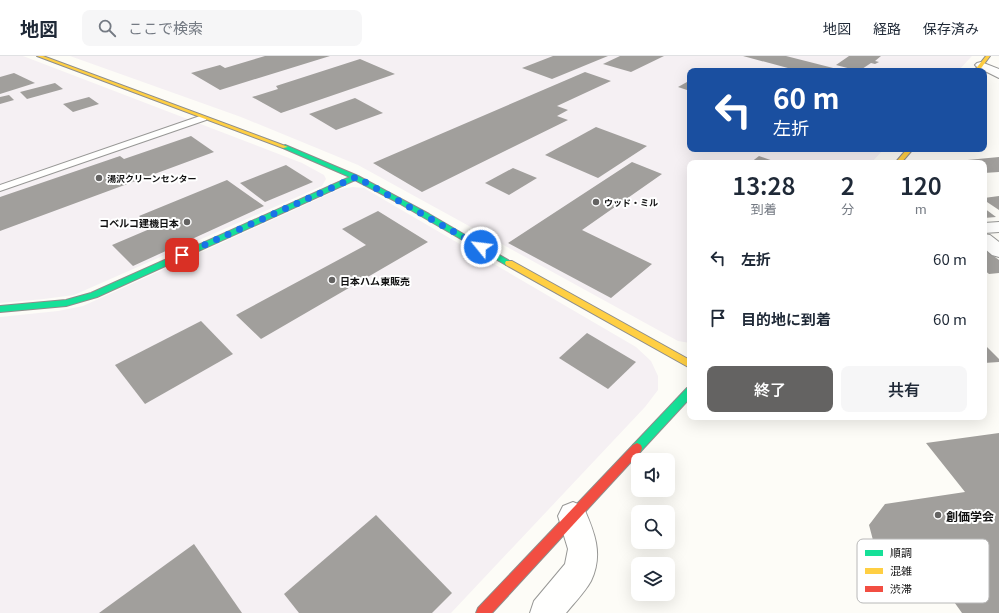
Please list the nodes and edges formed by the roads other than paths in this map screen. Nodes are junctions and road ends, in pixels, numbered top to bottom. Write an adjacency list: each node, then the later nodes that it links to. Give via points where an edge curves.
1 (39, 56): 4 (street)
2 (982, 64): 3 (street)
3 (999, 74)
4 (203, 118): 7 (street, via 315,158); 8 (lane)
5 (907, 152): 6 (street)
6 (901, 160)
7 (356, 177): 13 (street, via 94,294 66,303); 14 (street)
8 (0, 188)
9 (999, 227): 10 (street)
10 (987, 228)
11 (987, 241): 12 (street)
12 (999, 251)
13 (0, 309)
14 (687, 362)
15 (687, 394): 16 (street)
16 (573, 516): 17 (street); 18 (street, via 583,549 579,571)
17 (483, 613)
18 (546, 613)

